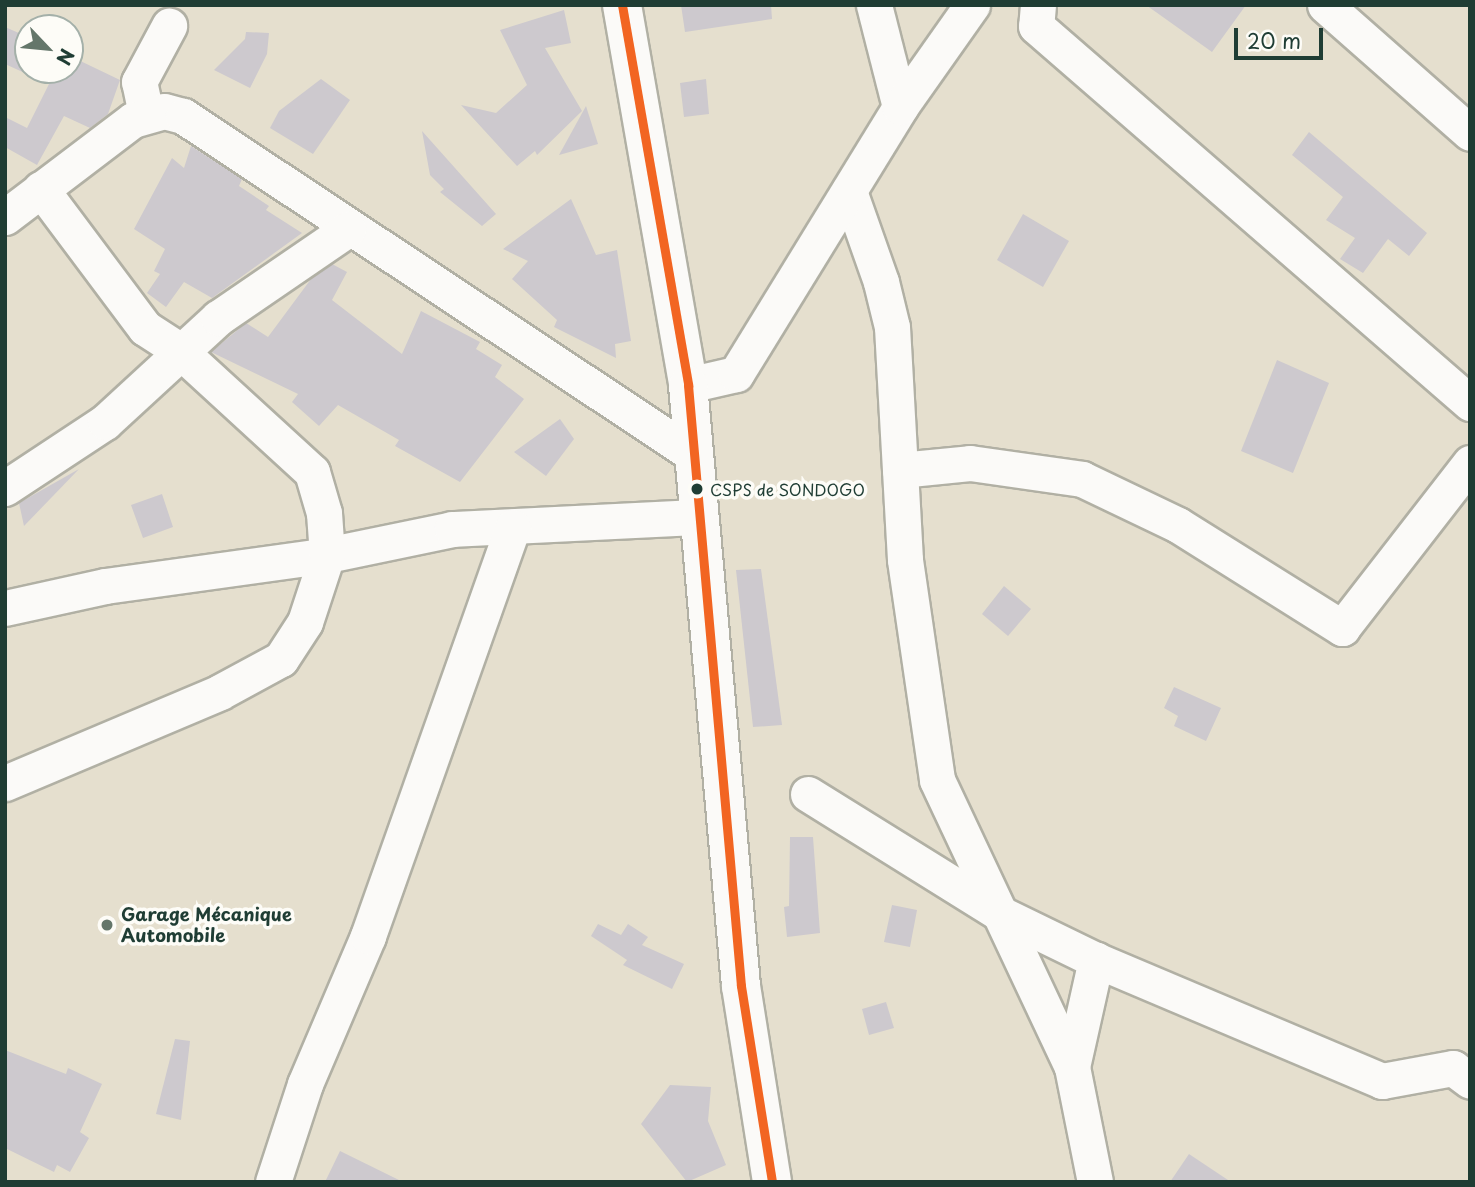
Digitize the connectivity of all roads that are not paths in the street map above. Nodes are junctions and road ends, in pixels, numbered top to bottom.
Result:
1 (622, 5) edge
2 (874, 5) edge
3 (972, 5) edge
4 (1038, 5) edge
5 (1325, 5) edge
6 (169, 26) dead end
7 (900, 107) junction
8 (146, 114) junction
9 (1470, 133) edge
10 (41, 189) junction
11 (849, 191) junction
12 (5, 217) edge
13 (348, 229) junction
14 (178, 349) junction
15 (688, 385) junction
16 (1470, 403) edge
17 (694, 455) junction
18 (1470, 463) edge
19 (900, 470) junction
20 (5, 488) edge
21 (699, 517) junction
22 (513, 527) junction
23 (327, 555) junction
24 (5, 608) edge
25 (5, 783) edge
26 (808, 794) dead end
27 (999, 914) junction
28 (1096, 960) junction
29 (1072, 1068) junction
30 (1470, 1081) edge
31 (273, 1182) edge
32 (772, 1182) edge
33 (1095, 1182) edge

1 - 15 street
2 - 7 street
3 - 7 street
4 - 16 street
5 - 9 street
6 - 8 street
7 - 11 street
8 - 10 street
8 - 13 street
10 - 12 street
10 - 14 street
11 - 15 street
11 - 19 street
13 - 14 street
13 - 17 street
14 - 20 street
14 - 23 street
15 - 17 street
17 - 21 street
18 - 19 street
19 - 27 street
21 - 22 street
21 - 32 street
22 - 23 street
22 - 31 street
23 - 24 street
23 - 25 street
26 - 27 street
27 - 28 street
27 - 29 street
28 - 29 street
28 - 30 street
29 - 33 street

